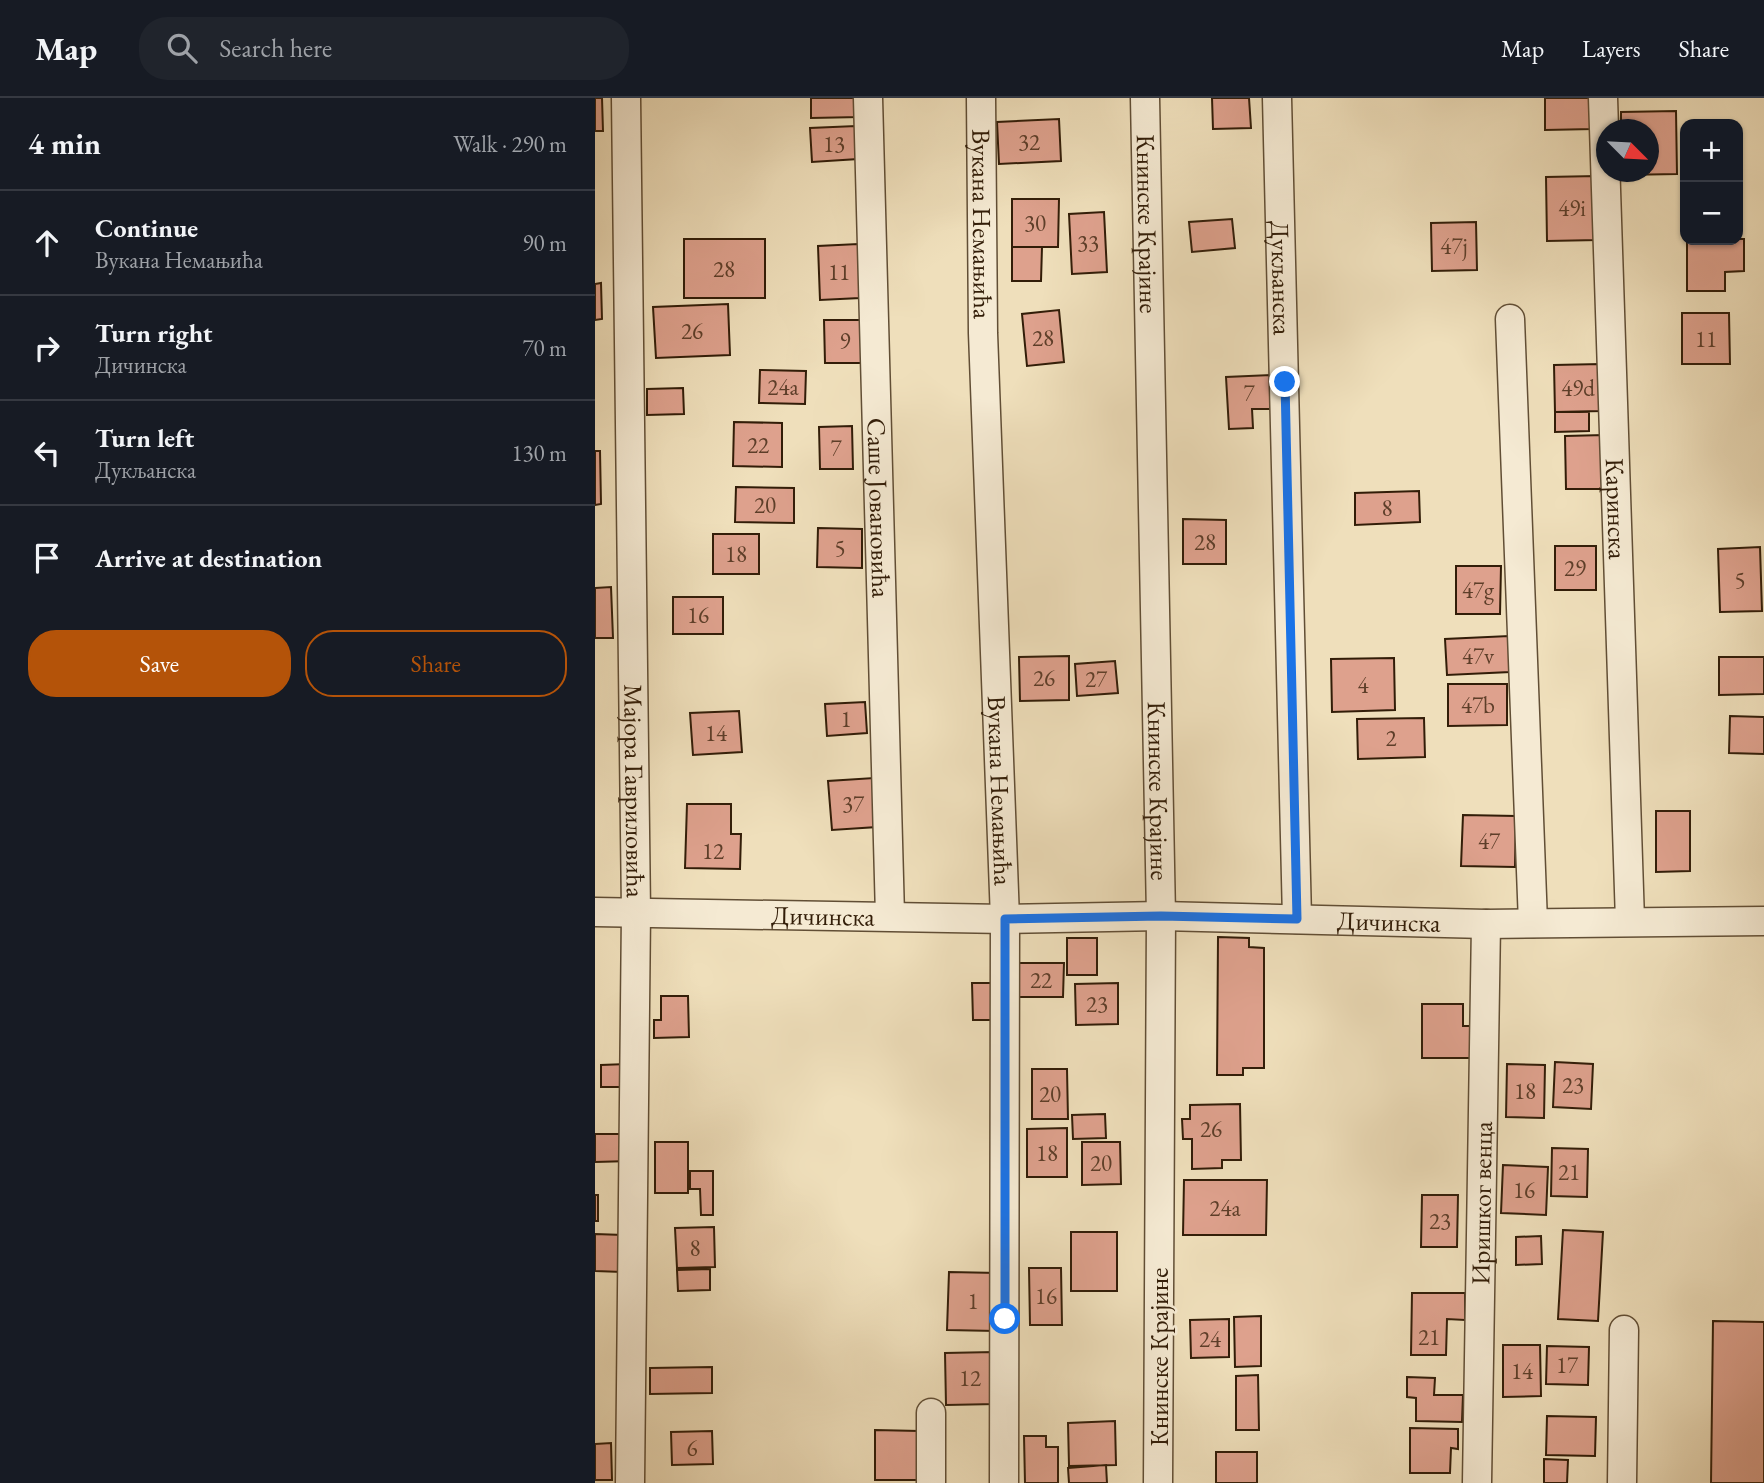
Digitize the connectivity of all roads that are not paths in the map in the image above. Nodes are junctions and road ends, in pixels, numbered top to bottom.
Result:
1 (626, 98) edge
2 (868, 98) edge
3 (981, 98) edge
4 (1145, 98) edge
5 (1277, 98) edge
6 (1603, 98) edge
7 (1510, 319) dead end
8 (595, 912) edge
9 (636, 912) junction
10 (890, 916) junction
11 (1161, 916) junction
12 (1005, 919) junction
13 (1297, 919) junction
14 (1764, 920) edge
15 (1630, 922) junction
16 (1533, 923) junction
17 (1486, 924) junction
18 (1625, 1330) dead end
19 (931, 1413) dead end
20 (630, 1483) edge
21 (931, 1483) edge
22 (1004, 1483) edge
23 (1158, 1483) edge
24 (1477, 1483) edge
25 (1622, 1483) edge

1 - 9 street, Мајора Гавриловића
2 - 10 street, Саше Јовановића
3 - 12 street, Вукана Немањића
4 - 11 street, Книнске Крајине
5 - 13 street, Дукљанска
6 - 15 street, Каринска
7 - 16 street
8 - 9 street, Дичинска
9 - 10 street, Дичинска
9 - 20 street, Мајора Гавриловића
10 - 12 street, Дичинска
11 - 12 street, Дичинска
11 - 13 street, Дичинска
11 - 23 street, Книнске Крајине
12 - 22 street, Вукана Немањића
13 - 17 street, Дичинска
14 - 15 street, Дичинска
15 - 16 street, Дичинска
16 - 17 street, Дичинска
17 - 24 street, Иришког венца
18 - 25 street
19 - 21 street

